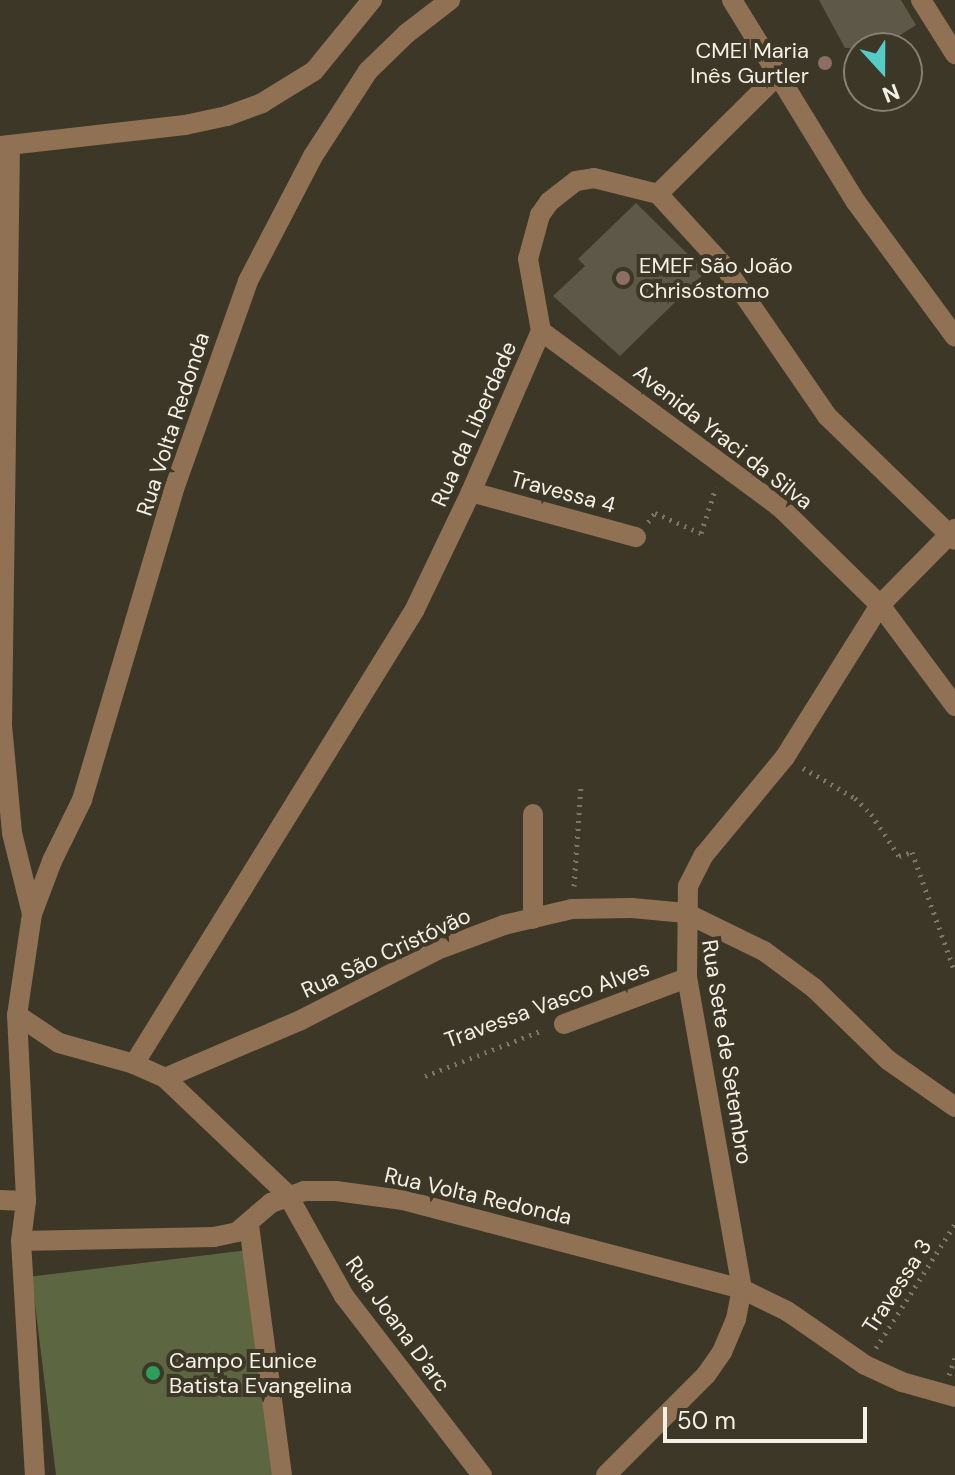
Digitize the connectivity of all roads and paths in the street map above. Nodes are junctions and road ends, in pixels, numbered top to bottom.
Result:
1 (372, 0) edge
2 (450, 0) edge
3 (732, 0) edge
4 (921, 0) edge
5 (955, 54) edge
6 (777, 76) junction
7 (5, 146) edge
8 (658, 194) junction
9 (541, 331) junction
10 (955, 337) edge
11 (722, 467) junction
12 (471, 492) junction
13 (953, 534) edge
14 (636, 537) joint
15 (880, 605) junction
16 (955, 706) edge
17 (785, 757) junction
18 (581, 787) dead end
19 (533, 814) dead end
20 (572, 909) junction
21 (686, 913) junction
22 (32, 914) junction
23 (533, 919) junction
24 (955, 972) edge
25 (687, 978) junction
26 (9, 1014) edge
27 (564, 1024) joint
28 (134, 1064) junction
29 (425, 1076) dead end
30 (165, 1078) junction
31 (955, 1107) edge
32 (287, 1194) junction
33 (0, 1200) edge
34 (26, 1201) junction
35 (955, 1224) edge
36 (249, 1225) junction
37 (21, 1241) junction
38 (742, 1289) junction
39 (865, 1365) junction
40 (955, 1397) edge
41 (35, 1475) edge
42 (282, 1475) edge
43 (482, 1475) edge
44 (606, 1475) edge

1 - 7 street
2 - 22 street, Rua Volta Redonda
3 - 6 street
4 - 5 street
6 - 8 street
6 - 10 street
7 - 22 street
8 - 9 street, Rua da Liberdade
8 - 13 street
9 - 11 street, Avenida Yraci da Silva
9 - 12 street, Rua da Liberdade
11 - 14 path, Travessa 4
11 - 15 street, Avenida Yraci da Silva
12 - 14 street, Travessa 4
12 - 28 street, Rua da Liberdade
13 - 15 street, Rua Sete de Setembro
15 - 16 street, Avenida Yraci da Silva
15 - 17 street, Rua Sete de Setembro
17 - 21 street, Rua Sete de Setembro
17 - 24 path
18 - 20 path
19 - 23 street
20 - 21 street, Rua São Cristóvão
20 - 23 street, Rua São Cristóvão
21 - 25 street, Rua Sete de Setembro
21 - 31 street, Rua São Cristóvão
22 - 26 street
23 - 30 street, Rua São Cristóvão
25 - 27 street, Travessa Vasco Alves
25 - 38 street, Rua Sete de Setembro
26 - 28 street
26 - 34 street
27 - 29 path, Travessa Vasco Alves
28 - 30 street
30 - 32 street
32 - 36 street
32 - 38 street, Rua Volta Redonda
32 - 43 street, Rua Joana D'arc
33 - 34 street
34 - 37 street
35 - 39 path, Travessa 3
36 - 37 street
36 - 42 street
37 - 41 street
38 - 39 street, Rua Volta Redonda
38 - 44 street
39 - 40 street, Rua Volta Redonda

